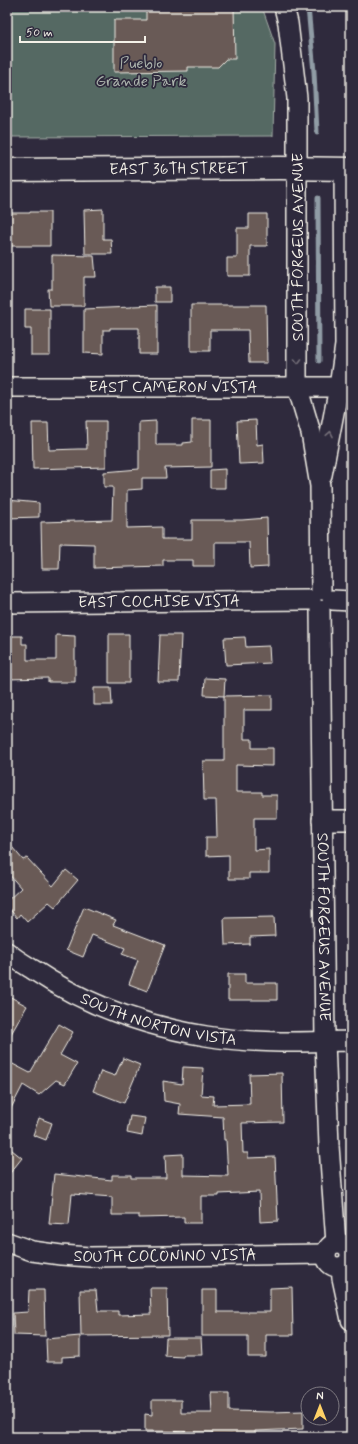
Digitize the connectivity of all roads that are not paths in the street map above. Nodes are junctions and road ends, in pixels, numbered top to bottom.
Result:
1 (284, 7) edge
2 (298, 168) junction
3 (347, 169) edge
4 (7, 170) edge
5 (298, 386) junction
6 (339, 387) junction
7 (7, 388) edge
8 (320, 486) junction
9 (321, 600) junction
10 (351, 601) edge
11 (7, 603) edge
12 (322, 820) junction
13 (351, 820) edge
14 (7, 952) edge
15 (325, 1041) junction
16 (351, 1041) edge
17 (7, 1242) edge
18 (341, 1254) edge
19 (351, 1320) edge

1 - 2 street, SOUTH FORGEUS AVENUE
2 - 3 main road, EAST 36TH STREET
2 - 4 main road, EAST 36TH STREET
2 -> 5 street, SOUTH FORGEUS AVENUE
3 - 6 street, SOUTH FORGEUS AVENUE
5 - 6 street, EAST CAMERON VISTA
5 - 7 street, EAST CAMERON VISTA
5 - 8 street, SOUTH FORGEUS AVENUE
8 -> 6 street, SOUTH FORGEUS AVENUE
8 - 9 street, SOUTH FORGEUS AVENUE
9 - 10 street, EAST COCHISE VISTA
9 - 11 street, EAST COCHISE VISTA
9 - 12 street, SOUTH FORGEUS AVENUE
12 - 13 street
12 - 15 street, SOUTH FORGEUS AVENUE
14 - 15 street, SOUTH NORTON VISTA
15 - 16 street, SOUTH NORTON VISTA
15 - 18 street, SOUTH FORGEUS AVENUE
17 - 18 street, SOUTH COCONINO VISTA
18 - 19 street, SOUTH FORGEUS AVENUE

